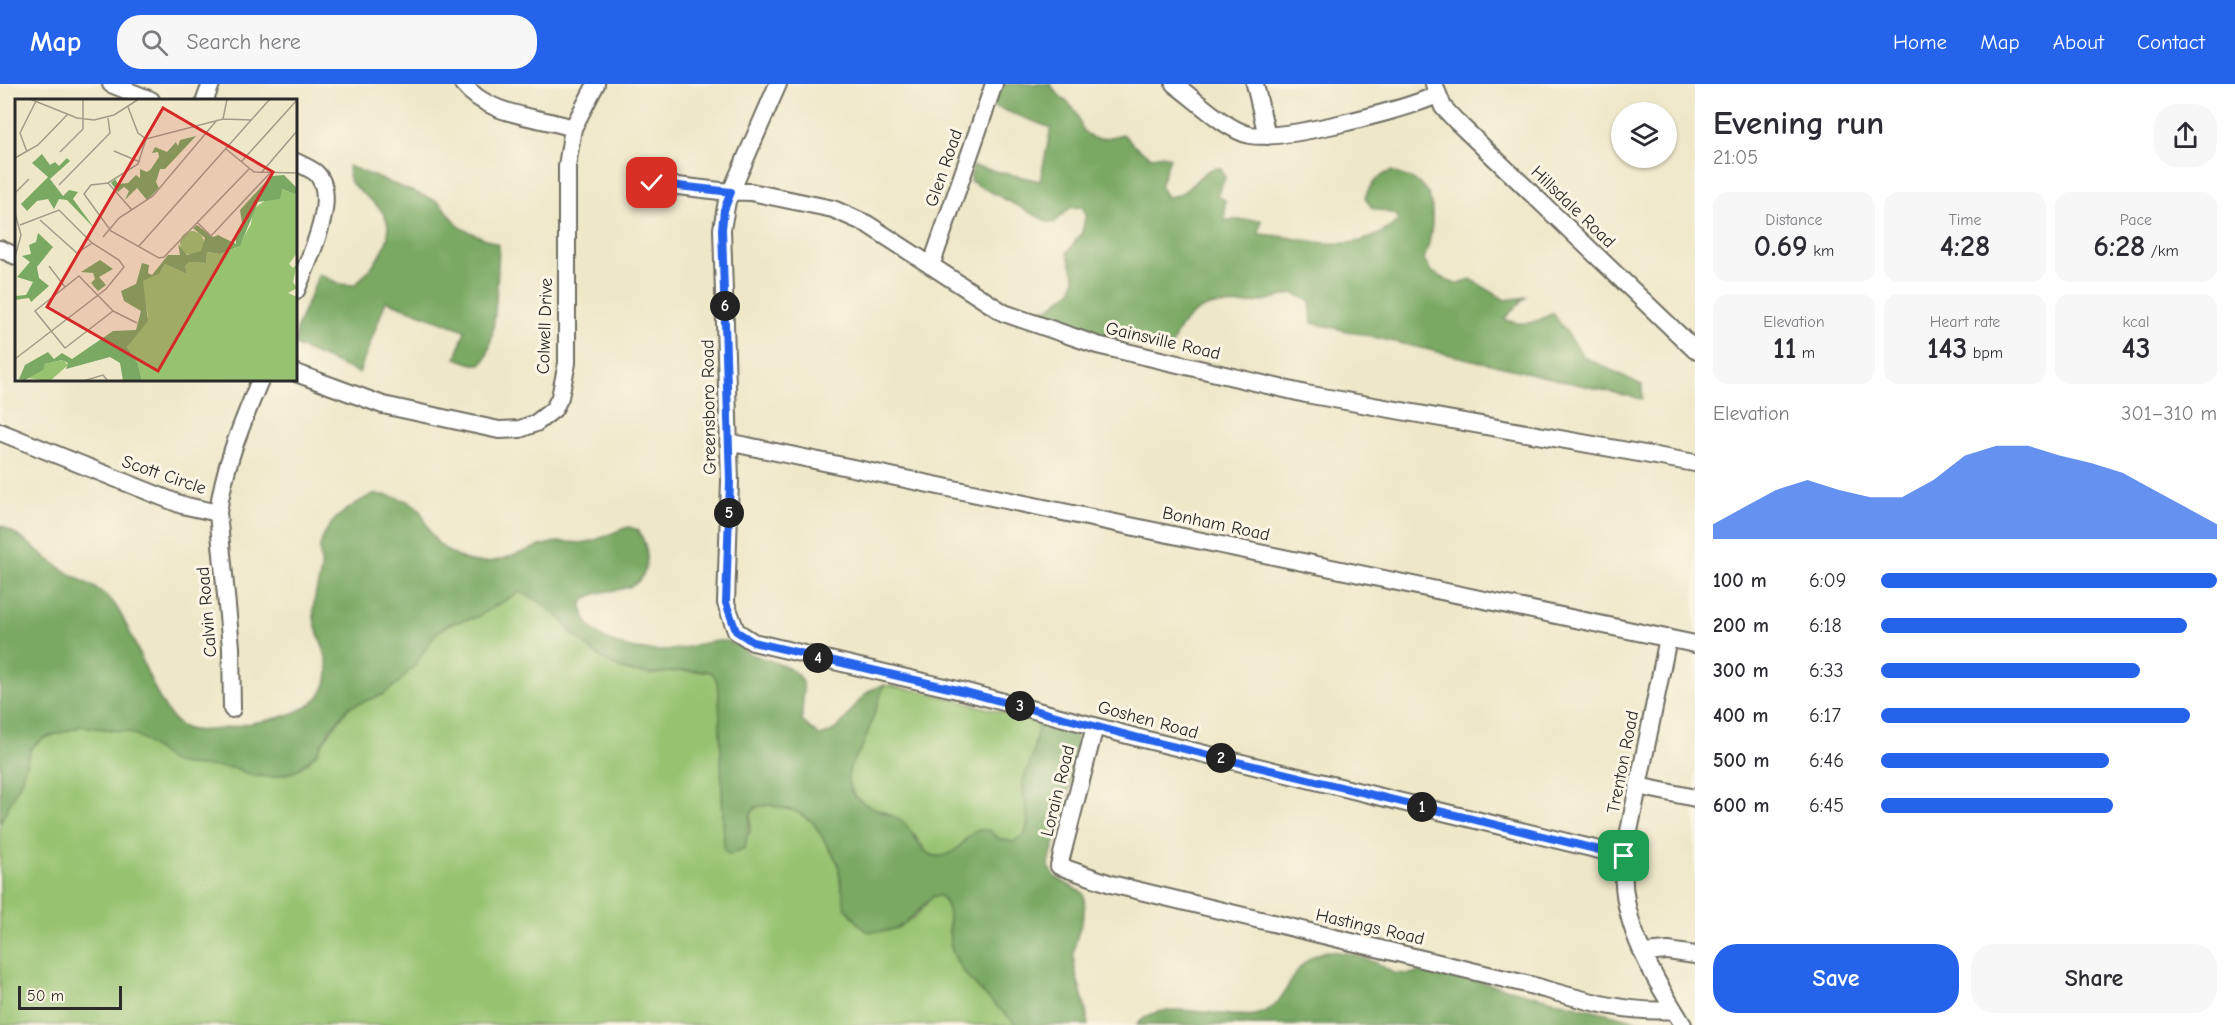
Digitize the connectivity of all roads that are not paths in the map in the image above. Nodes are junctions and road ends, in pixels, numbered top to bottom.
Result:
1 (111, 84) edge
2 (211, 84) edge
3 (462, 84) edge
4 (596, 84) edge
5 (778, 84) edge
6 (994, 84) edge
7 (1174, 84) edge
8 (1255, 84) edge
9 (1435, 89) edge
10 (149, 99) edge
11 (205, 99) edge
12 (573, 129) junction
13 (1268, 136) junction
14 (297, 163) edge
15 (652, 183) dead end
16 (731, 192) junction
17 (0, 249) edge
18 (15, 256) edge
19 (932, 266) junction
20 (297, 288) edge
21 (1695, 350) edge
22 (297, 373) edge
23 (260, 381) edge
24 (0, 432) edge
25 (728, 442) junction
26 (1695, 463) edge
27 (218, 513) junction
28 (736, 631) joint
29 (1668, 638) junction
30 (1695, 644) edge
31 (232, 709) dead end
32 (1095, 726) junction
33 (1638, 786) junction
34 (1695, 798) edge
35 (1624, 856) junction
36 (1059, 866) joint
37 (1643, 953) junction
38 (1695, 955) edge
39 (1679, 1018) edge

1 - 10 street
2 - 11 street
3 - 12 street
4 - 12 street, Colwell Drive
5 - 16 street, Greensboro Road
6 - 19 street, Glen Road
7 - 13 street
8 - 13 street
9 - 13 street
9 - 21 street, Hillsdale Road
12 - 22 street, Colwell Drive
14 - 20 street
15 - 16 street, Gainsville Road
16 - 19 street, Gainsville Road
16 - 25 street, Greensboro Road
17 - 18 street
19 - 26 street, Gainsville Road
23 - 27 street, Scott Circle
24 - 27 street, Scott Circle
25 - 28 street, Greensboro Road
25 - 29 street, Bonham Road
27 - 31 street, Calvin Road
28 - 32 street, Goshen Road
29 - 30 street, Bonham Road
29 - 33 street, Trenton Road
32 - 35 street, Goshen Road
32 - 36 street, Lorain Road
33 - 34 street
33 - 35 street, Trenton Road
35 - 37 street, Trenton Road
36 - 39 street, Hastings Road
37 - 38 street
37 - 39 street, Trenton Road

